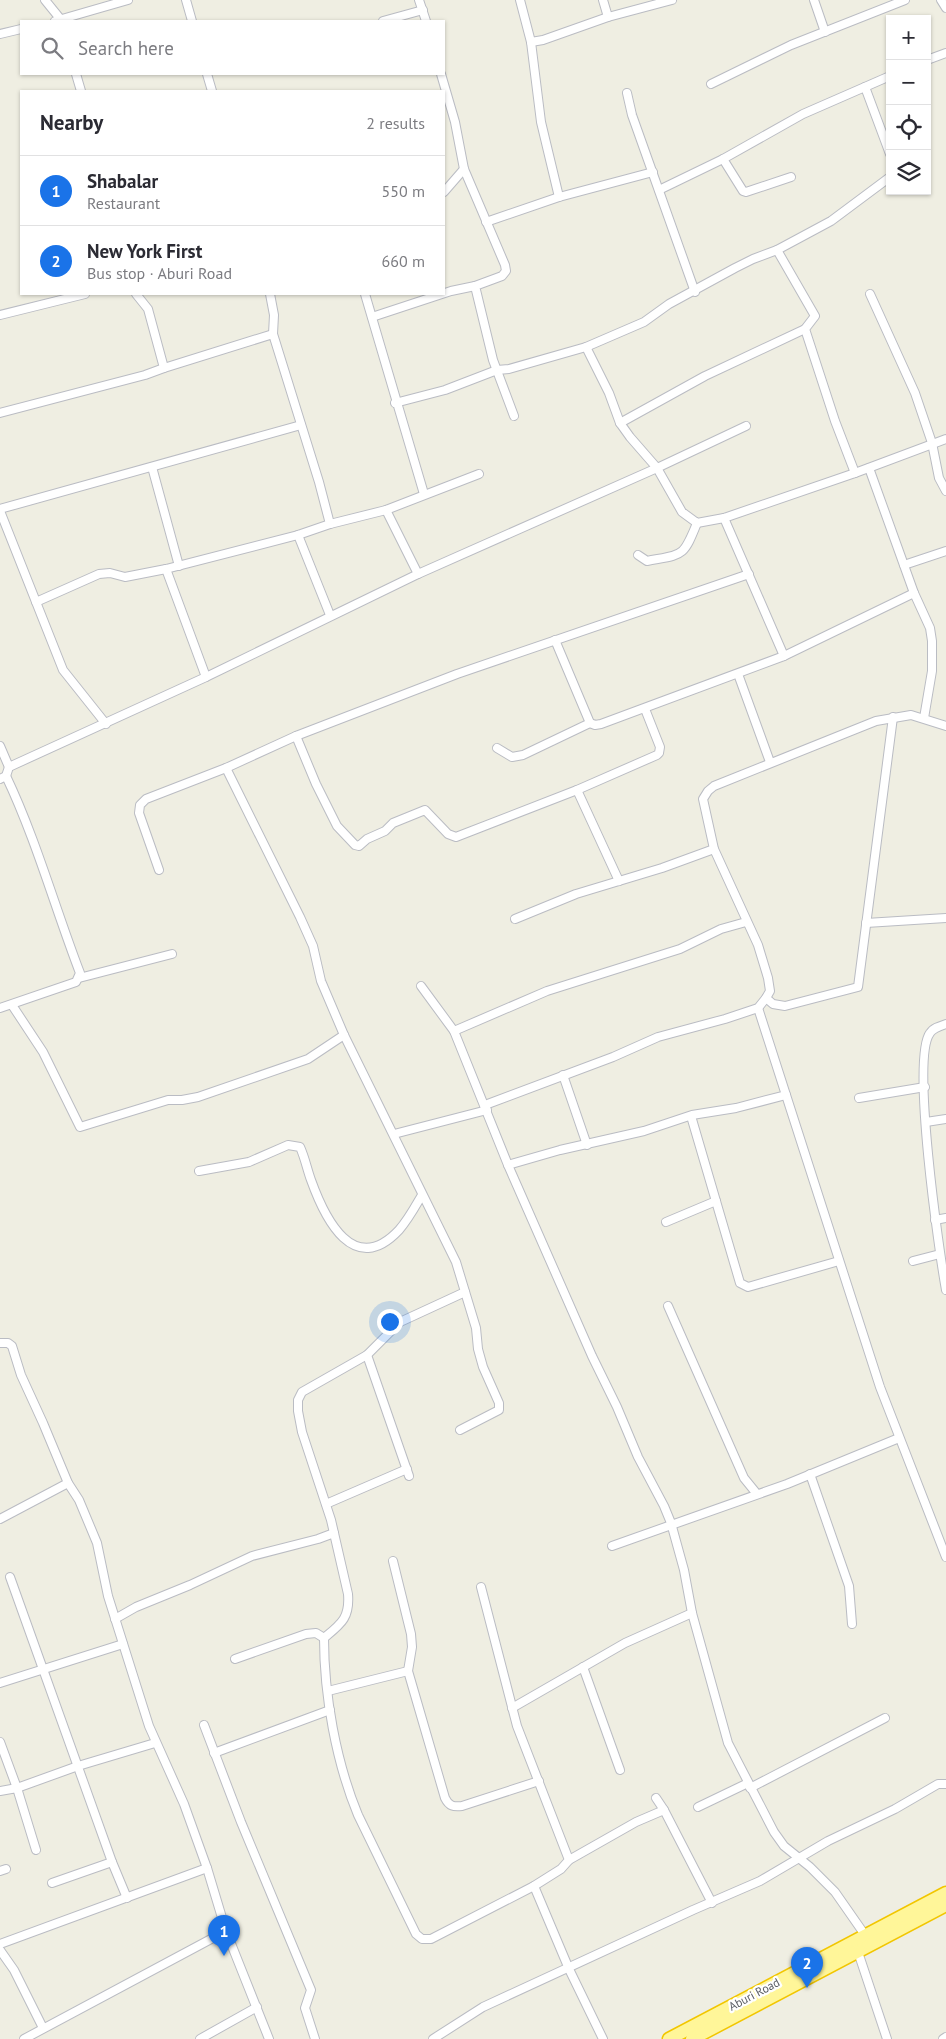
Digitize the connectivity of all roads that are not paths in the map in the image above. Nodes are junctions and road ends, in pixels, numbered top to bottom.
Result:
1 (45, 0) edge
2 (128, 0) edge
3 (186, 0) edge
4 (419, 0) edge
5 (520, 0) edge
6 (603, 0) edge
7 (672, 0) edge
8 (814, 0) edge
9 (905, 0) edge
10 (941, 0) edge
11 (946, 8) edge
12 (423, 10) junction
13 (608, 16) junction
14 (59, 20) edge
15 (63, 20) edge
16 (192, 20) edge
17 (387, 20) edge
18 (426, 20) edge
19 (20, 29) edge
20 (825, 32) junction
21 (0, 34) edge
22 (531, 42) junction
23 (946, 53) edge
24 (931, 59) edge
25 (76, 75) edge
26 (207, 75) edge
27 (441, 75) edge
28 (886, 78) edge
29 (712, 84) dead end
30 (865, 87) junction
31 (80, 90) edge
32 (212, 90) edge
33 (627, 93) dead end
34 (889, 150) edge
35 (723, 159) junction
36 (464, 168) junction
37 (653, 172) junction
38 (791, 177) dead end
39 (886, 180) edge
40 (659, 190) junction
41 (445, 191) edge
42 (559, 197) junction
43 (486, 222) junction
44 (777, 250) junction
45 (475, 286) junction
46 (695, 292) junction
47 (445, 293) edge
48 (870, 294) dead end
49 (81, 295) edge
50 (137, 295) edge
51 (270, 295) edge
52 (365, 295) edge
53 (439, 295) edge
54 (0, 315) edge
55 (372, 317) junction
56 (805, 329) junction
57 (273, 334) junction
58 (586, 347) junction
59 (164, 368) junction
60 (497, 370) junction
61 (396, 403) junction
62 (0, 413) edge
63 (514, 416) dead end
64 (620, 422) junction
65 (301, 425) junction
66 (746, 426) dead end
67 (946, 439) edge
68 (932, 443) junction
69 (152, 467) junction
70 (657, 468) junction
71 (869, 468) junction
72 (855, 473) junction
73 (479, 474) dead end
74 (946, 491) edge
75 (424, 494) junction
76 (386, 510) junction
77 (0, 512) edge
78 (724, 518) junction
79 (697, 523) junction
80 (330, 524) junction
81 (298, 535) junction
82 (946, 552) edge
83 (638, 555) dead end
84 (904, 565) junction
85 (179, 566) junction
86 (166, 569) junction
87 (418, 574) junction
88 (749, 574) junction
89 (914, 593) junction
90 (36, 602) junction
91 (330, 615) junction
92 (555, 640) junction
93 (784, 656) junction
94 (738, 674) junction
95 (206, 677) junction
96 (645, 709) junction
97 (893, 717) junction
98 (924, 718) junction
99 (590, 722) junction
100 (106, 724) junction
101 (946, 726) edge
102 (296, 736) junction
103 (0, 746) edge
104 (497, 748) dead end
105 (770, 762) junction
106 (9, 767) junction
107 (226, 768) junction
108 (3, 778) edge
109 (577, 790) junction
110 (714, 849) junction
111 (159, 870) dead end
112 (619, 881) junction
113 (946, 918) edge
114 (516, 919) dead end
115 (746, 922) junction
116 (866, 923) junction
117 (172, 954) dead end
118 (79, 978) junction
119 (421, 986) dead end
120 (766, 998) junction
121 (12, 1005) junction
122 (0, 1008) edge
123 (758, 1008) junction
124 (946, 1024) edge
125 (454, 1031) junction
126 (344, 1035) junction
127 (563, 1075) junction
128 (925, 1087) junction
129 (786, 1095) junction
130 (858, 1098) dead end
131 (486, 1107) junction
132 (691, 1116) junction
133 (946, 1119) edge
134 (926, 1122) junction
135 (394, 1134) junction
136 (587, 1145) junction
137 (508, 1165) junction
138 (199, 1171) dead end
139 (422, 1195) junction
140 (716, 1201) junction
141 (946, 1218) edge
142 (935, 1220) junction
143 (666, 1222) dead end
144 (940, 1254) junction
145 (839, 1261) junction
146 (913, 1261) dead end
147 (946, 1290) edge
148 (465, 1292) junction
149 (668, 1306) dead end
150 (0, 1343) edge
151 (367, 1355) junction
152 (460, 1430) dead end
153 (899, 1438) junction
154 (810, 1474) junction
155 (68, 1483) junction
156 (757, 1494) junction
157 (326, 1504) junction
158 (0, 1519) edge
159 (671, 1524) junction
160 (334, 1533) junction
161 (612, 1546) dead end
162 (946, 1557) edge
163 (393, 1561) dead end
164 (10, 1577) dead end
165 (481, 1587) dead end
166 (692, 1613) junction
167 (115, 1619) junction
168 (852, 1624) dead end
169 (324, 1638) junction
170 (123, 1644) junction
171 (235, 1659) dead end
172 (583, 1667) junction
173 (43, 1669) junction
174 (408, 1671) junction
175 (0, 1683) edge
176 (328, 1691) junction
177 (512, 1708) junction
178 (330, 1710) junction
179 (886, 1718) dead end
180 (204, 1725) dead end
181 (0, 1742) edge
182 (155, 1743) junction
183 (214, 1753) junction
184 (78, 1766) junction
185 (620, 1770) dead end
186 (538, 1781) junction
187 (946, 1784) edge
188 (749, 1785) junction
189 (16, 1788) junction
190 (0, 1791) edge
191 (656, 1798) dead end
192 (698, 1807) dead end
193 (664, 1810) junction
194 (36, 1850) dead end
195 (797, 1858) junction
196 (569, 1860) junction
197 (112, 1862) junction
198 (207, 1868) junction
199 (52, 1883) dead end
200 (534, 1886) junction
201 (946, 1893) edge
202 (127, 1898) junction
203 (712, 1903) junction
204 (946, 1906) edge
205 (226, 1930) junction
206 (865, 1936) junction
207 (0, 1944) edge
208 (0, 1950) edge
209 (858, 1952) junction
210 (569, 1969) junction
211 (256, 2007) junction
212 (43, 2028) junction
213 (24, 2039) edge
214 (200, 2039) edge
215 (269, 2039) edge
216 (316, 2039) edge
217 (433, 2039) edge
218 (603, 2039) edge
219 (669, 2039) edge
220 (692, 2039) edge
221 (887, 2039) edge

1 - 14 street
2 - 15 street
3 - 16 street
4 - 12 street
5 - 22 street
6 - 13 street
7 - 13 street
8 - 20 street
9 - 20 street
10 - 11 street
12 - 17 street
12 - 18 street
13 - 22 street
19 - 21 street
20 - 29 street
22 - 42 street
23 - 24 street
25 - 31 street
26 - 32 street
27 - 36 street
28 - 30 street
30 - 34 street
30 - 35 street
33 - 37 street
35 - 38 street
35 - 40 street
36 - 41 street
36 - 43 street
37 - 40 street
37 - 42 street
39 - 44 street
40 - 46 street
42 - 43 street
43 - 45 street
44 - 46 street
44 - 56 street
45 - 47 street
45 - 60 street
46 - 58 street
48 - 68 street
49 - 54 street
50 - 59 street
51 - 57 street
52 - 55 street
53 - 55 street
55 - 61 street
56 - 64 street
56 - 72 street
57 - 59 street
57 - 65 street
58 - 60 street
58 - 64 street
59 - 62 street
60 - 61 street
60 - 63 street
61 - 75 street
64 - 70 street
65 - 69 street
65 - 80 street
66 - 70 street
67 - 68 street
68 - 71 street
68 - 74 street
69 - 77 street
69 - 85 street
70 - 79 street
70 - 87 street
71 - 72 street
71 - 84 street
72 - 78 street
73 - 75 street
75 - 76 street
76 - 80 street
76 - 87 street
77 - 90 street
78 - 79 street
78 - 88 street
79 - 83 street
80 - 81 street
81 - 85 street
81 - 91 street
82 - 84 street
84 - 89 street
85 - 86 street
86 - 90 street
86 - 95 street
87 - 91 street
88 - 92 street
88 - 93 street
89 - 93 street
89 - 98 street
90 - 100 street
91 - 95 street
92 - 99 street
92 - 102 street
93 - 94 street
94 - 96 street
94 - 105 street
95 - 100 street
96 - 99 street
96 - 109 street
97 - 98 street
97 - 105 street
97 - 116 street
98 - 101 street
99 - 104 street
100 - 106 street
102 - 107 street
102 - 109 street
103 - 106 street
105 - 110 street
106 - 108 street
107 - 111 street
107 - 126 street
108 - 118 street
109 - 112 street
110 - 112 street
110 - 115 street
112 - 114 street
113 - 116 street
115 - 120 street
115 - 125 street
116 - 120 street
117 - 118 street
118 - 121 street
119 - 125 street
120 - 123 street
121 - 122 street
121 - 126 street
123 - 127 street
123 - 129 street
124 - 128 street
125 - 131 street
126 - 135 street
127 - 131 street
127 - 136 street
128 - 130 street
128 - 134 street
129 - 132 street
129 - 145 street
131 - 135 street
131 - 137 street
132 - 136 street
132 - 140 street
133 - 134 street
134 - 142 street
135 - 139 street
136 - 137 street
137 - 159 street
138 - 139 street
139 - 148 street
140 - 143 street
140 - 145 street
141 - 142 street
142 - 144 street
144 - 146 street
144 - 147 street
145 - 153 street
148 - 151 street
148 - 152 street
149 - 156 street
150 - 155 street
151 - 157 street
151 - 157 street
153 - 154 street
153 - 162 street
154 - 156 street
154 - 168 street
155 - 158 street
155 - 167 street
156 - 159 street
157 - 160 street
159 - 161 street
159 - 166 street
160 - 167 street
160 - 169 street
163 - 174 street
164 - 173 street
165 - 177 street
166 - 172 street
166 - 188 street
167 - 170 street
169 - 171 street
169 - 176 street
170 - 173 street
170 - 182 street
172 - 177 street
172 - 185 street
173 - 175 street
173 - 184 street
174 - 176 street
174 - 186 street
176 - 178 street
177 - 186 street
178 - 183 street
178 - 200 street
179 - 188 street
180 - 183 street
181 - 189 street
182 - 184 street
182 - 198 street
183 - 216 street
184 - 189 street
184 - 197 street
186 - 196 street
187 - 195 street
188 - 192 street
188 - 195 street
189 - 190 street
189 - 194 street
191 - 193 street
193 - 196 street
193 - 203 street
195 - 203 street
195 - 206 street
196 - 200 street
197 - 199 street
197 - 202 street
198 - 202 street
198 - 205 street
200 - 210 street
201 - 206 highway, Aburi Road
202 - 207 street
203 - 210 street
204 - 209 highway, Aburi Road
205 - 211 street
205 - 212 street
206 - 219 highway, Aburi Road
208 - 212 street
209 - 220 highway, Aburi Road
209 - 221 street
210 - 217 street
210 - 218 street
211 - 214 street
211 - 215 street
212 - 213 street

